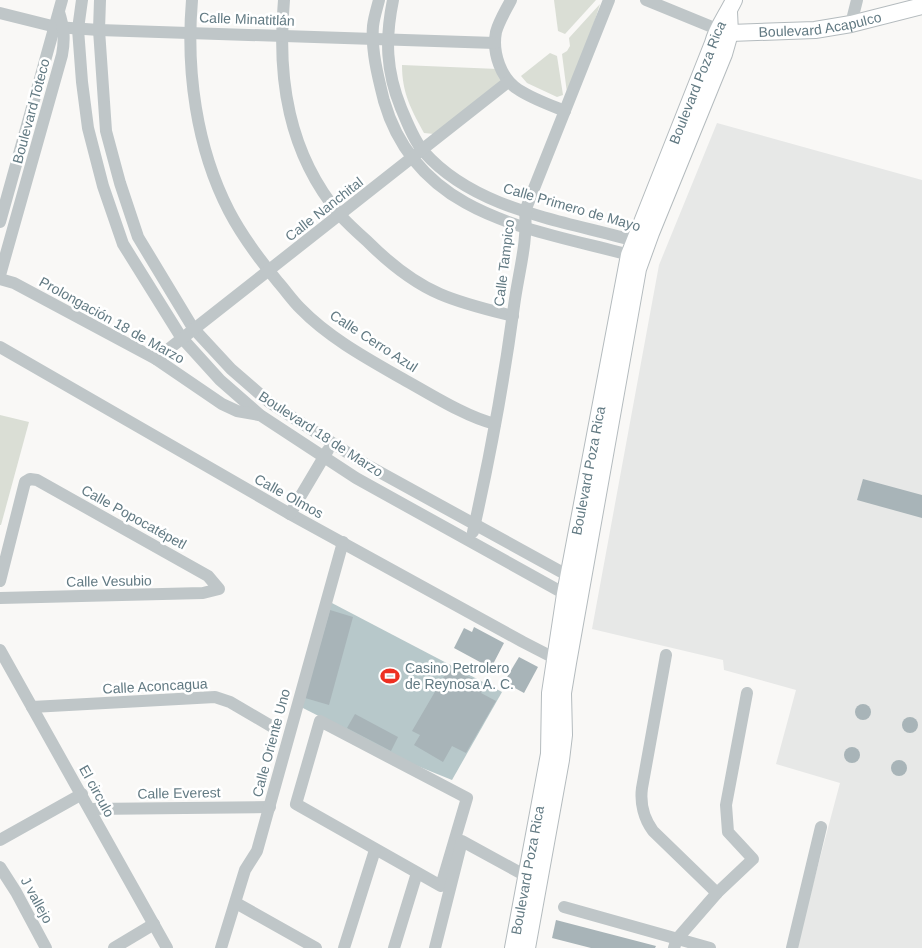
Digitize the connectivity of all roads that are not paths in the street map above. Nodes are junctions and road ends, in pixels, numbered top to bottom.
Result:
1 (82, 0) edge
2 (100, 0) edge
3 (192, 0) edge
4 (284, 0) edge
5 (379, 0) edge
6 (392, 0) edge
7 (511, 0) edge
8 (609, 0) edge
9 (646, 0) edge
10 (857, 0) edge
11 (61, 6) edge
12 (731, 6) edge
13 (922, 6) edge
14 (0, 13) edge
15 (851, 24) junction
16 (60, 27) junction
17 (78, 29) junction
18 (99, 30) junction
19 (724, 31) junction
20 (190, 32) junction
21 (281, 36) junction
22 (387, 38) junction
23 (373, 39) junction
24 (495, 43) junction
25 (508, 82) junction
26 (565, 111) junction
27 (422, 151) junction
28 (412, 159) junction
29 (525, 211) junction
30 (340, 215) junction
31 (0, 222) edge
32 (527, 228) junction
33 (638, 250) junction
34 (269, 271) junction
35 (0, 274) edge
36 (0, 279) edge
37 (513, 316) junction
38 (194, 329) junction
39 (183, 338) junction
40 (0, 347) edge
41 (156, 359) junction
42 (260, 415) junction
43 (495, 424) junction
44 (333, 443) junction
45 (324, 457) junction
46 (290, 514) junction
47 (474, 524) junction
48 (343, 542) junction
49 (470, 542) junction
50 (0, 581) edge
51 (574, 588) junction
52 (219, 589) joint
53 (0, 598) edge
54 (0, 650) edge
55 (666, 655) dead end
56 (562, 661) junction
57 (4, 666) edge
58 (747, 693) dead end
59 (32, 707) junction
60 (271, 726) dead end
61 (82, 794) junction
62 (270, 807) junction
63 (90, 809) junction
64 (821, 827) dead end
65 (0, 840) edge
66 (375, 850) junction
67 (0, 867) edge
68 (417, 873) junction
69 (526, 876) junction
70 (717, 894) junction
71 (236, 903) junction
72 (564, 907) dead end
73 (154, 924) junction
74 (675, 944) edge
75 (46, 948) edge
76 (114, 948) edge
77 (167, 948) edge
78 (221, 948) edge
79 (316, 948) edge
80 (344, 948) edge
81 (394, 948) edge
82 (435, 948) edge
83 (513, 948) edge
84 (528, 948) edge
85 (710, 948) edge
86 (792, 948) edge

1 - 17 street, Boulevard 18 de Marzo
2 - 18 street, Boulevard 18 de Marzo
3 - 20 street, Calle Cerro Azul
4 - 21 street
5 - 23 street
6 - 22 street, Calle Primero de Mayo
7 - 24 street
8 - 26 street, Calle Tampico
9 - 19 street
10 - 15 street
11 - 16 street, Boulevard Toteco
12 - 19 main road, Boulevard Poza Rica
13 - 15 main road, Boulevard Acapulco
14 - 16 street, Calle Minatitlán
15 - 19 main road, Boulevard Acapulco
16 - 17 street, Calle Minatitlán
16 - 31 street, Boulevard Toteco
16 - 35 street, Boulevard Toteco
17 - 18 street, Calle Minatitlán
17 - 39 street, Boulevard 18 de Marzo
18 - 20 street, Calle Minatitlán
18 - 38 street, Boulevard 18 de Marzo
19 - 33 main road, Boulevard Poza Rica
20 - 21 street, Calle Minatitlán
20 - 34 street, Calle Cerro Azul
21 - 23 street, Calle Minatitlán
21 - 30 street
22 - 23 street, Calle Minatitlán
22 - 24 street, Calle Minatitlán
22 - 27 street, Calle Primero de Mayo
23 - 28 street
24 - 25 street
25 - 26 street
25 - 27 street, Calle Nanchital
26 - 29 street, Calle Tampico
27 - 28 street, Calle Nanchital
27 - 29 street, Calle Primero de Mayo
28 - 30 street, Calle Nanchital
28 - 32 street
29 - 32 street, Calle Tampico
29 - 33 street, Calle Primero de Mayo
30 - 34 street, Calle Nanchital
30 - 37 street
32 - 33 street
32 - 37 street, Calle Tampico
33 - 51 main road, Boulevard Poza Rica
34 - 38 street, Calle Nanchital
34 - 43 street, Calle Cerro Azul
36 - 41 street, Prolongación 18 de Marzo
37 - 43 street, Calle Tampico
38 - 39 street, Calle Nanchital
38 - 44 street, Boulevard 18 de Marzo
39 - 41 street, Calle Nanchital
39 - 42 street, Boulevard 18 de Marzo
40 - 46 street, Calle Olmos
41 - 42 street, Prolongación 18 de Marzo
42 - 45 street, Boulevard 18 de Marzo
43 - 47 street, Calle Tampico
44 - 45 street
44 - 47 street, Boulevard 18 de Marzo
45 - 46 street
45 - 49 street, Boulevard 18 de Marzo
46 - 48 street, Calle Olmos
47 - 49 street, Calle Tampico
47 - 51 street, Boulevard 18 de Marzo
48 - 56 street, Calle Olmos
48 - 62 street, Calle Oriente Uno
49 - 51 street, Boulevard 18 de Marzo
50 - 52 street, Calle Popocatépetl
51 - 56 main road, Boulevard Poza Rica
52 - 53 street, Calle Vesubio
54 - 57 street, El circulo
55 - 70 street
56 - 69 main road, Boulevard Poza Rica
56 - 84 main road, Boulevard Poza Rica
57 - 59 street, El circulo
58 - 70 street
59 - 60 street, Calle Aconcagua
59 - 61 street, El circulo
61 - 63 street, El circulo
61 - 65 street
62 - 63 street, Calle Everest
62 - 71 street, Calle Oriente Uno
63 - 73 street, El circulo
64 - 86 street
66 - 68 street
66 - 68 street
66 - 80 street
67 - 75 street, J vallejo
68 - 81 street
69 - 82 street
69 - 83 main road, Boulevard Poza Rica
70 - 74 street
71 - 78 street, Calle Oriente Uno
71 - 79 street
72 - 74 street
73 - 76 street
73 - 77 street, El circulo
74 - 85 street

